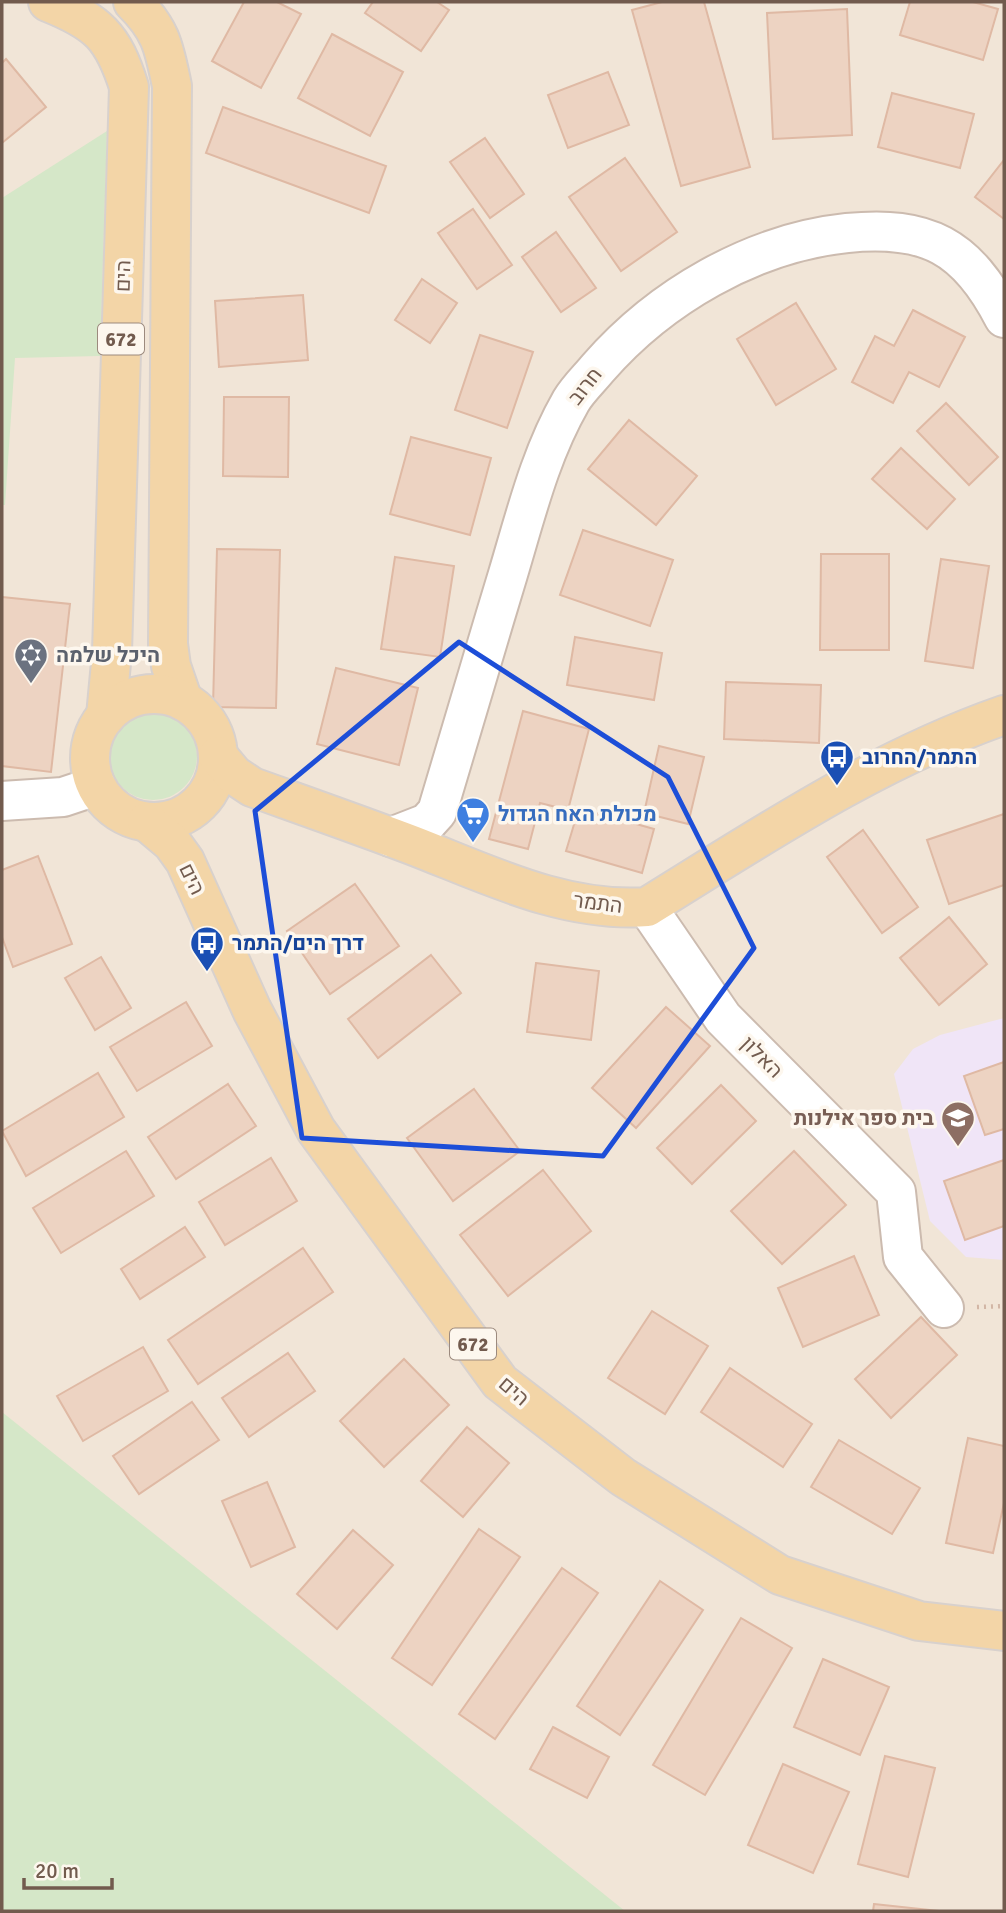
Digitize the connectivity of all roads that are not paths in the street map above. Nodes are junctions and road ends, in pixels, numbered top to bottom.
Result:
1 (48, 2) edge
2 (134, 2) edge
3 (1004, 318) edge
4 (183, 701) junction
5 (1004, 715) edge
6 (106, 716) junction
7 (218, 756) junction
8 (96, 786) junction
9 (2, 801) edge
10 (148, 822) junction
11 (391, 837) junction
12 (646, 906) junction
13 (944, 1308) dead end
14 (1004, 1631) edge

1 - 6 main road, הים / 672
2 - 4 main road, 672
3 - 11 street, חרוב
4 - 6 main road, 672
4 - 7 main road, 672
5 - 12 main road, התמר / 672
6 - 8 main road, 672
7 - 10 main road
7 - 11 main road, התמר / 672
8 - 9 street
8 - 10 main road, 672
10 - 14 main road, הים / 672
11 - 12 main road, התמר / 672
12 - 13 street, האלון

